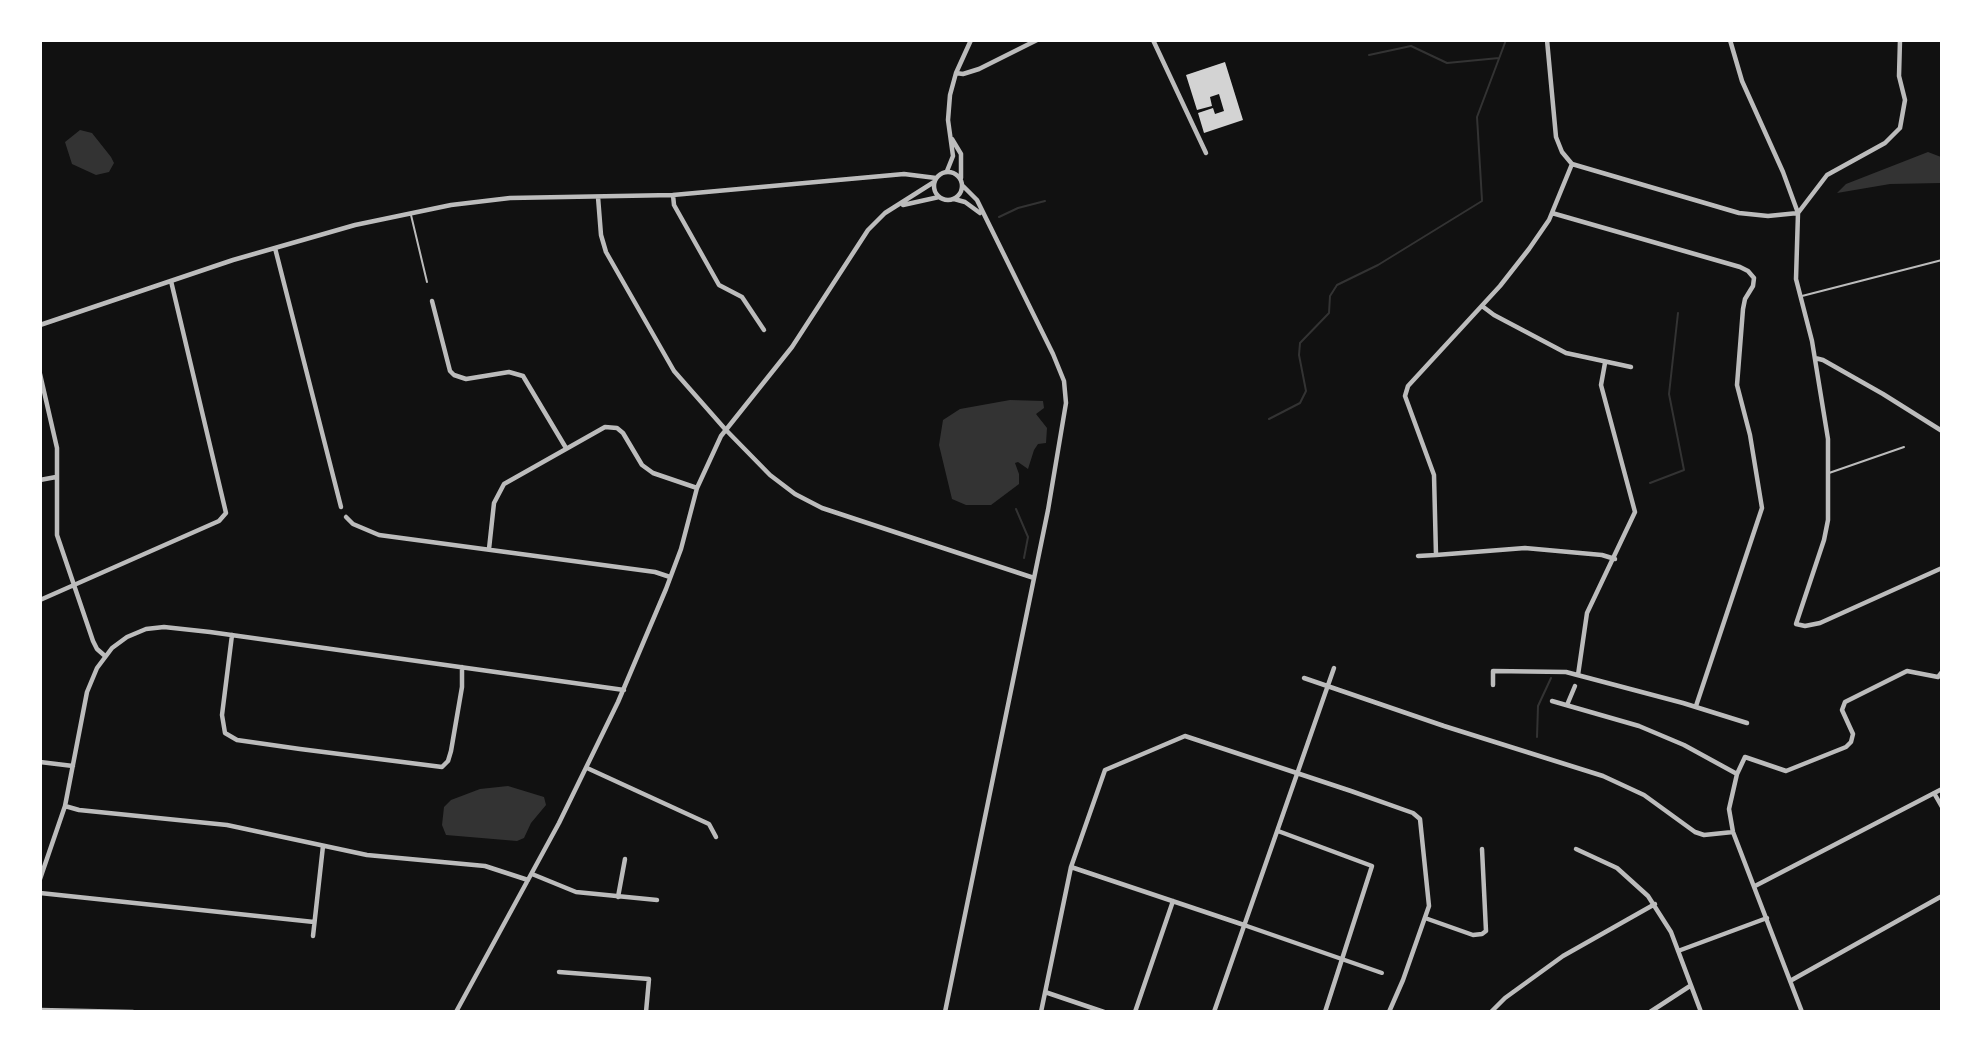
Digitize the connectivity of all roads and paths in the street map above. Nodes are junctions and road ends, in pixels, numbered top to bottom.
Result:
1 (971, 40) edge
2 (1036, 40) edge
3 (1153, 40) edge
4 (1547, 40) edge
5 (1730, 40) edge
6 (1900, 40) edge
7 (956, 73) junction
8 (952, 139) junction
9 (1206, 153) dead end
10 (1572, 164) junction
11 (947, 171) junction
12 (961, 179) junction
13 (935, 180) junction
14 (963, 186) junction
15 (673, 195) junction
16 (598, 197) junction
17 (940, 197) junction
18 (954, 199) junction
19 (901, 205) junction
20 (410, 212) junction
21 (1552, 213) junction
22 (1798, 213) junction
23 (981, 214) junction
24 (275, 248) junction
25 (1941, 260) edge
26 (171, 281) junction
27 (428, 282) dead end
28 (1800, 297) junction
29 (432, 300) dead end
30 (1482, 306) junction
31 (40, 325) edge
32 (764, 330) dead end
33 (1815, 358) junction
34 (1605, 363) junction
35 (1631, 367) dead end
36 (40, 374) edge
37 (725, 429) junction
38 (1941, 431) edge
39 (1904, 447) dead end
40 (566, 448) junction
41 (1829, 473) junction
42 (56, 477) junction
43 (40, 480) edge
44 (697, 488) junction
45 (341, 507) dead end
46 (346, 517) dead end
47 (489, 549) junction
48 (1436, 555) junction
49 (1418, 556) dead end
50 (1615, 558) junction
51 (1941, 568) edge
52 (670, 578) junction
53 (1034, 578) junction
54 (74, 585) junction
55 (40, 600) edge
56 (232, 635) junction
57 (105, 656) junction
58 (462, 667) junction
59 (1334, 668) dead end
60 (1941, 672) edge
61 (1578, 675) junction
62 (1304, 678) dead end
63 (1493, 685) dead end
64 (1328, 686) junction
65 (1575, 686) dead end
66 (624, 690) junction
67 (1552, 700) dead end
68 (1567, 705) junction
69 (1696, 706) junction
70 (1747, 723) dead end
71 (40, 762) edge
72 (73, 766) junction
73 (587, 768) junction
74 (1298, 772) junction
75 (1737, 774) junction
76 (1941, 789) edge
77 (1934, 793) junction
78 (65, 806) junction
79 (1941, 807) edge
80 (1278, 831) junction
81 (1733, 832) junction
82 (716, 837) dead end
83 (323, 846) junction
84 (1482, 849) dead end
85 (1576, 849) dead end
86 (625, 859) dead end
87 (1071, 867) junction
88 (532, 874) junction
89 (40, 879) edge
90 (528, 880) junction
91 (1755, 886) junction
92 (40, 893) edge
93 (1941, 896) edge
94 (618, 897) junction
95 (657, 900) dead end
96 (1173, 901) junction
97 (1655, 904) junction
98 (1425, 918) junction
99 (1767, 918) junction
100 (314, 922) junction
101 (1244, 925) junction
102 (313, 936) dead end
103 (1678, 951) junction
104 (1342, 959) junction
105 (559, 972) dead end
106 (1382, 973) dead end
107 (1790, 981) junction
108 (1690, 986) junction
109 (1045, 992) junction
110 (40, 1010) edge
111 (133, 1011) edge
112 (456, 1011) edge
113 (646, 1011) edge
114 (945, 1011) edge
115 (1041, 1011) edge
116 (1104, 1011) edge
117 (1134, 1011) edge
118 (1214, 1011) edge
119 (1325, 1011) edge
120 (1389, 1011) edge
121 (1491, 1011) edge
122 (1650, 1011) edge
123 (1701, 1011) edge
124 (1802, 1011) edge

1 - 7 street
2 - 7 street
3 - 9 street
4 - 10 street
5 - 22 street
6 - 22 street
7 - 8 street
8 - 11 street
8 - 12 street
10 - 21 street
10 - 22 street
11 - 12 street
11 - 13 street
12 - 14 street
13 - 15 street
13 - 17 street
13 - 19 street
14 - 18 street
14 - 23 street
15 - 16 street
15 - 32 street
16 - 20 street
16 - 37 street
17 - 18 street
17 - 19 street
18 - 23 street
19 - 37 street
20 - 24 street
20 - 27 lane
21 - 30 street
21 - 69 street
22 - 28 street
23 - 53 street
24 - 26 street
24 - 45 street
25 - 28 lane
26 - 31 street
26 - 54 street
28 - 33 street
29 - 40 street
30 - 34 street
30 - 48 street
33 - 38 street
33 - 41 street
34 - 35 street
34 - 50 street
36 - 42 street
37 - 44 street
37 - 53 street
39 - 41 lane
40 - 44 street
40 - 47 street
41 - 51 street
42 - 43 street
42 - 54 street
44 - 52 street
46 - 47 street
47 - 52 street
48 - 49 street
48 - 50 street
50 - 61 street
52 - 66 street
53 - 114 street
54 - 55 street
54 - 57 street
56 - 57 street
56 - 58 street
56 - 58 street
57 - 72 street
58 - 66 street
59 - 64 street
60 - 75 street
61 - 63 street
61 - 69 street
62 - 64 street
64 - 74 street
64 - 81 street
65 - 68 street
66 - 73 street
67 - 68 street
68 - 75 street
69 - 70 street
71 - 72 street
72 - 78 street
73 - 82 street
73 - 88 street
74 - 80 street
74 - 87 street
74 - 98 street
75 - 81 street
76 - 77 street
77 - 79 street
77 - 91 street
78 - 83 street
78 - 89 street
80 - 101 street
80 - 104 street
81 - 91 street
83 - 90 street
83 - 100 street
84 - 98 street
85 - 97 street
86 - 94 street
87 - 96 street
87 - 109 street
88 - 90 street
88 - 94 street
90 - 112 street
91 - 99 street
92 - 100 street
93 - 107 street
94 - 95 street
96 - 101 street
96 - 117 street
97 - 103 street
97 - 121 street
98 - 120 street
99 - 103 street
99 - 107 street
100 - 102 street
101 - 104 street
101 - 118 street
103 - 108 street
104 - 106 street
104 - 119 street
105 - 113 street
107 - 124 street
108 - 122 street
108 - 123 street
109 - 115 street
109 - 116 street
110 - 111 street

